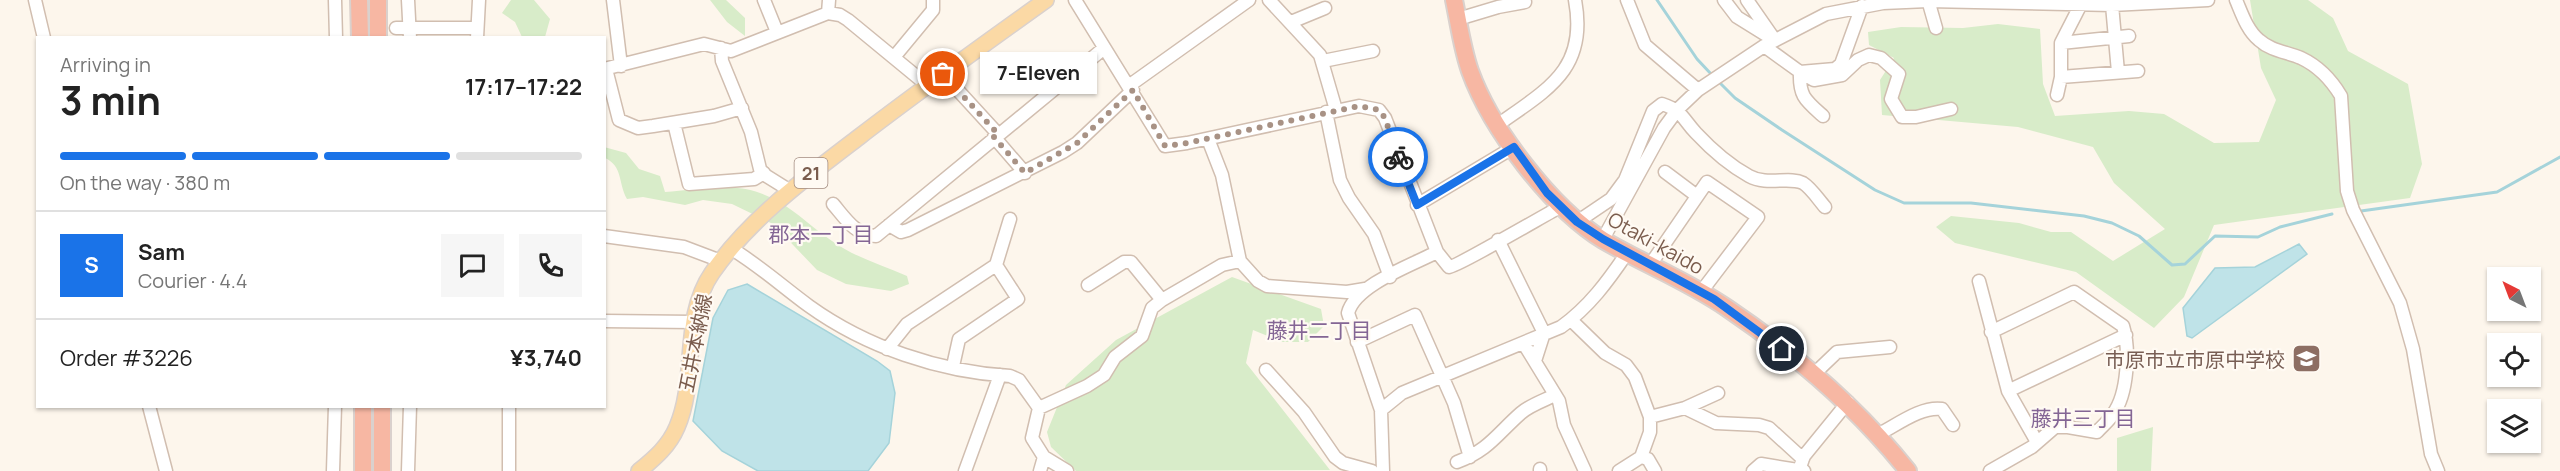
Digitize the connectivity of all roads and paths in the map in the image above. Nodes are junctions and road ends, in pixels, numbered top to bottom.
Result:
1 (35, 0) edge
2 (335, 0) edge
3 (359, 0) edge
4 (378, 0) edge
5 (408, 0) edge
6 (479, 0) edge
7 (613, 0) edge
8 (764, 0) edge
9 (933, 0) edge
10 (1046, 0) edge
11 (1075, 0) edge
12 (1249, 0) edge
13 (1269, 0) edge
14 (1454, 0) edge
15 (1575, 0) edge
16 (1626, 0) edge
17 (1724, 0) edge
18 (1747, 0) edge
19 (1928, 0) edge
20 (2208, 0) edge
21 (2236, 0) edge
22 (1525, 2) dead end
23 (2081, 4) junction
24 (2112, 5) junction
25 (828, 6) edge
26 (1862, 6) junction
27 (1325, 8) dead end
28 (1458, 19) junction
29 (1292, 22) junction
30 (396, 27) dead end
31 (1936, 28) dead end
32 (336, 31) edge
33 (357, 32) edge
34 (777, 32) junction
35 (410, 33) edge
36 (477, 33) edge
37 (44, 36) edge
38 (378, 36) edge
39 (2129, 36) dead end
40 (2114, 38) junction
41 (1769, 43) junction
42 (2061, 43) junction
43 (721, 48) junction
44 (1103, 49) junction
45 (1373, 51) dead end
46 (895, 56) junction
47 (1323, 61) junction
48 (621, 66) junction
49 (606, 69) edge
50 (2138, 71) dead end
51 (1800, 72) junction
52 (2118, 72) junction
53 (606, 73) edge
54 (943, 74) junction
55 (2061, 76) junction
56 (927, 85) junction
57 (1131, 88) junction
58 (1698, 90) junction
59 (2057, 95) dead end
60 (742, 108) junction
61 (1678, 109) junction
62 (1951, 109) dead end
63 (1331, 111) junction
64 (1822, 116) dead end
65 (674, 123) junction
66 (1498, 124) junction
67 (996, 136) junction
68 (1208, 138) junction
69 (1514, 147) junction
70 (1665, 172) dead end
71 (764, 173) junction
72 (1025, 173) junction
73 (789, 190) junction
74 (1697, 196) junction
75 (833, 204) dead end
76 (1417, 205) junction
77 (1560, 207) junction
78 (1825, 207) dead end
79 (1010, 219) dead end
80 (1577, 222) junction
81 (889, 225) junction
82 (606, 236) edge
83 (1603, 239) junction
84 (1498, 240) junction
85 (1437, 252) junction
86 (1627, 253) junction
87 (727, 255) junction
88 (1240, 261) junction
89 (996, 265) junction
90 (1650, 265) junction
91 (1390, 277) junction
92 (1979, 281) dead end
93 (1088, 285) dead end
94 (1366, 289) junction
95 (1701, 292) junction
96 (1162, 300) junction
97 (1571, 320) junction
98 (606, 321) edge
99 (694, 322) junction
100 (1991, 332) junction
101 (1544, 333) junction
102 (2126, 335) junction
103 (1357, 342) junction
104 (1524, 344) junction
105 (1890, 347) dead end
106 (888, 350) junction
107 (1535, 361) junction
108 (953, 366) junction
109 (1266, 370) dead end
110 (1814, 374) junction
111 (1000, 375) junction
112 (1443, 376) junction
113 (2008, 391) junction
114 (1718, 393) dead end
115 (1556, 395) junction
116 (1848, 402) junction
117 (150, 408) edge
118 (335, 408) edge
119 (363, 408) edge
120 (382, 408) edge
121 (410, 408) edge
122 (509, 408) edge
123 (1039, 408) junction
124 (1685, 408) junction
125 (1381, 410) junction
126 (1650, 417) junction
127 (1953, 425) dead end
128 (1879, 434) junction
129 (2037, 442) junction
130 (1044, 457) junction
131 (1470, 457) junction
132 (1641, 457) junction
133 (1457, 462) dead end
134 (1802, 467) edge
135 (166, 471) edge
136 (333, 471) edge
137 (363, 471) edge
138 (381, 471) edge
139 (408, 471) edge
140 (509, 471) edge
141 (639, 471) edge
142 (966, 471) edge
143 (1040, 471) edge
144 (1067, 471) edge
145 (1372, 471) edge
146 (1383, 471) edge
147 (1585, 471) edge
148 (1619, 471) edge
149 (1654, 471) edge
150 (1753, 471) edge
151 (1908, 471) edge
152 (1990, 471) edge
153 (2438, 471) edge

1 - 37 street
2 - 32 street
3 - 33 highway
4 - 38 highway
5 - 35 street
6 - 36 street
7 - 48 street
8 - 34 street
9 - 46 street
10 - 54 main road, 五井本納線 / 21
11 - 44 street
12 - 57 street
13 - 29 street
14 - 28 highway, Otaki-kaido
15 - 66 street
16 - 58 street
17 - 41 street
18 - 41 street
19 - 23 street
19 - 26 street
19 - 31 street
20 - 24 street
21 - 153 street
22 - 28 street
23 - 24 street
23 - 42 street
24 - 40 street
25 - 34 street
25 - 46 street
26 - 41 street
26 - 51 street
27 - 29 street
28 - 66 highway, Otaki-kaido
29 - 47 street
30 - 35 street
32 - 33 street
34 - 43 street
35 - 36 street
39 - 40 street
40 - 42 street
40 - 52 street
41 - 51 street
41 - 58 street
42 - 55 street
43 - 48 street
43 - 60 street
44 - 57 street
44 - 67 street
45 - 47 street
46 - 56 street
47 - 63 street
48 - 49 street
50 - 52 street
51 - 62 street
51 - 64 street
52 - 55 street
53 - 65 street
54 - 56 main road, 五井本納線 / 21
54 - 67 street
55 - 59 street
56 - 73 main road, 五井本納線 / 21
57 - 68 street
57 - 72 street
58 - 61 street
60 - 65 street
60 - 71 street
61 - 78 street
61 - 80 street
61 - 83 street
63 - 68 street
63 - 76 street
63 - 91 street
65 - 71 street
66 - 69 highway, Otaki-kaido
67 - 72 street
67 - 81 street
68 - 88 street
69 - 76 street
69 - 77 highway, Otaki-kaido
70 - 74 street
71 - 73 street
72 - 81 street
73 - 87 main road, 五井本納線 / 21
74 - 90 street
74 - 95 street
75 - 81 street
76 - 85 street
77 - 80 highway, Otaki-kaido
77 - 84 street
79 - 89 street
80 - 83 highway, Otaki-kaido
82 - 87 street
83 - 86 highway, Otaki-kaido
84 - 85 street
84 - 101 street
85 - 91 street
86 - 90 highway, Otaki-kaido
86 - 97 street
87 - 99 main road, 五井本納線 / 21
87 - 106 street
88 - 94 street
88 - 96 street
89 - 106 street
89 - 108 street
90 - 95 highway, Otaki-kaido
91 - 94 street
92 - 100 street
93 - 96 street
94 - 103 street
95 - 110 highway, Otaki-kaido
96 - 123 street
97 - 101 street
97 - 126 street
98 - 99 street
99 - 141 main road, 五井本納線 / 21
100 - 102 street
100 - 113 street
101 - 104 street
101 - 107 street
102 - 113 street
102 - 129 street
103 - 112 street
103 - 125 street
104 - 107 street
104 - 112 street
105 - 110 street
106 - 108 street
107 - 115 street
108 - 111 street
109 - 145 street
110 - 116 highway, Otaki-kaido
111 - 123 street
111 - 142 street
112 - 125 street
112 - 131 street
113 - 129 street
114 - 124 street
115 - 131 street
115 - 147 street
116 - 128 highway, Otaki-kaido
116 - 134 street
117 - 135 street
118 - 136 street
119 - 137 highway
120 - 138 highway
121 - 139 street
122 - 140 street
123 - 130 street
124 - 126 street
124 - 134 street
125 - 146 street
126 - 132 street
127 - 128 street
128 - 151 highway, Otaki-kaido
129 - 152 street
130 - 143 street
130 - 144 street
131 - 133 street
132 - 148 street
132 - 149 street
134 - 150 street

